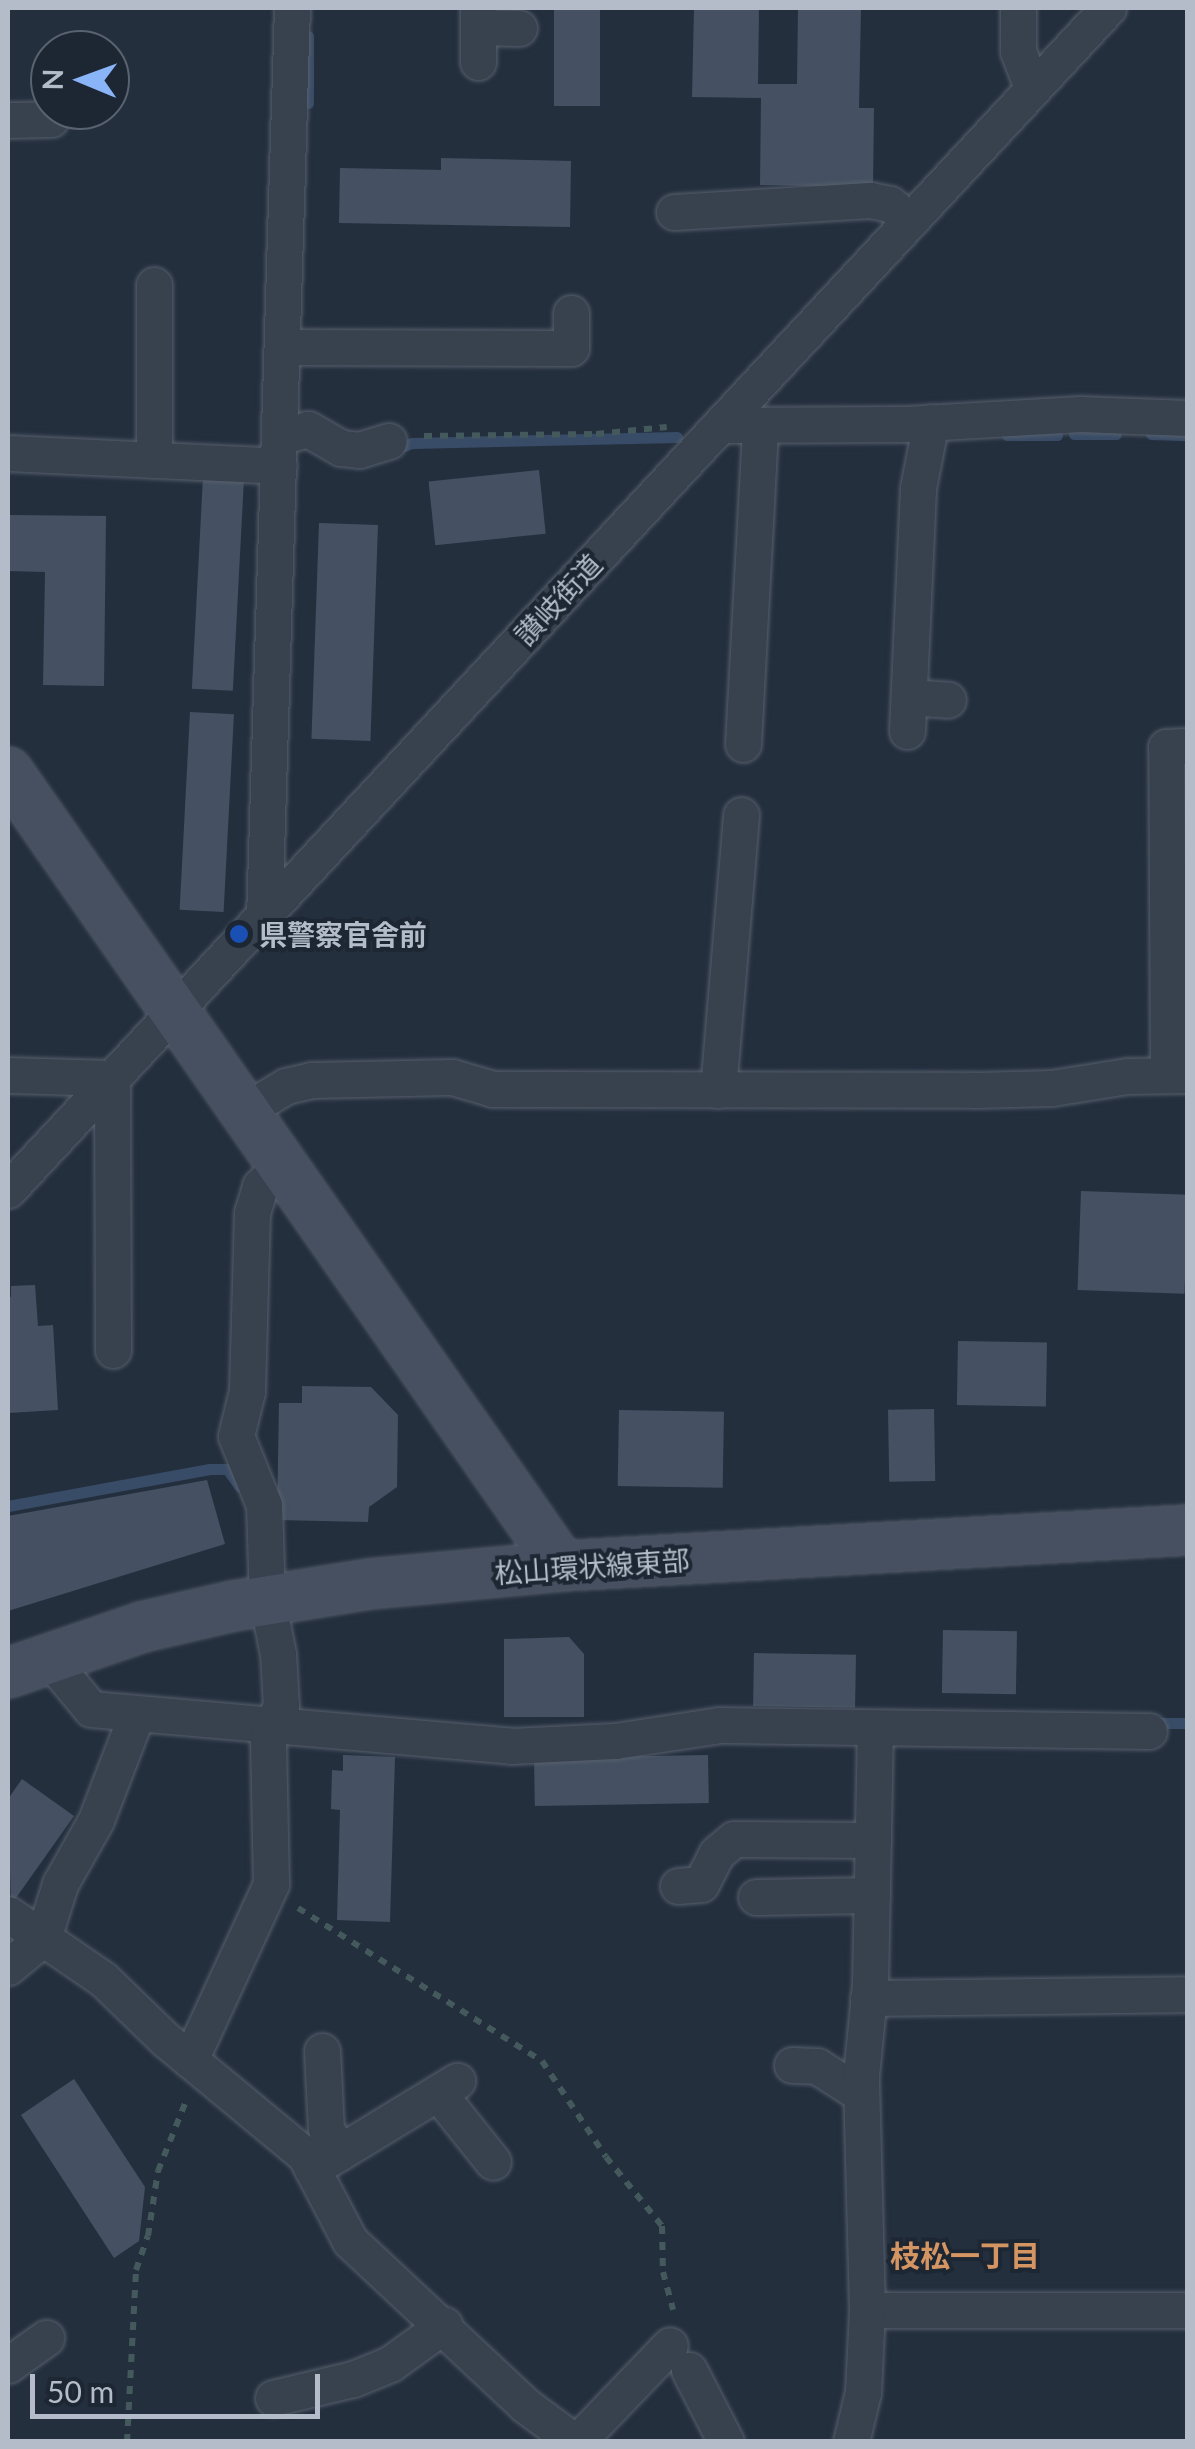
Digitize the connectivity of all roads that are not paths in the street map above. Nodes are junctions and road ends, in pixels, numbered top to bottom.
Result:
1 (292, 8) edge
2 (1018, 8) edge
3 (1108, 8) edge
4 (519, 28) dead end
5 (478, 32) edge
6 (1032, 88) junction
7 (674, 212) dead end
8 (910, 220) junction
9 (154, 284) dead end
10 (571, 313) dead end
11 (283, 346) junction
12 (1188, 418) edge
13 (931, 422) junction
14 (720, 425) junction
15 (760, 425) junction
16 (388, 441) road end
17 (280, 452) junction
18 (8, 453) edge
19 (154, 460) junction
20 (948, 700) dead end
21 (743, 744) dead end
22 (1188, 746) edge
23 (8, 772) edge
24 (741, 814) dead end
25 (264, 918) junction
26 (175, 1013) junction
27 (8, 1075) edge
28 (1178, 1075) edge
29 (112, 1078) junction
30 (718, 1090) junction
31 (246, 1110) junction
32 (284, 1164) junction
33 (8, 1190) edge
34 (113, 1350) dead end
35 (1188, 1530) edge
36 (562, 1566) junction
37 (267, 1600) junction
38 (28, 1665) edge
39 (136, 1716) junction
40 (273, 1723) junction
41 (875, 1728) junction
42 (1149, 1731) dead end
43 (873, 1840) junction
44 (678, 1886) dead end
45 (872, 1896) junction
46 (756, 1897) dead end
47 (8, 1914) edge
48 (43, 1938) junction
49 (8, 1967) edge
50 (1188, 1994) edge
51 (868, 1998) junction
52 (322, 2051) dead end
53 (195, 2064) junction
54 (792, 2065) dead end
55 (861, 2094) junction
56 (326, 2160) junction
57 (492, 2162) dead end
58 (867, 2310) junction
59 (1188, 2310) edge
60 (444, 2325) junction
61 (46, 2338) dead end
62 (8, 2365) edge
63 (272, 2398) dead end
64 (576, 2442) edge
65 (726, 2442) edge
66 (851, 2442) edge

1 - 11 street
2 - 6 street
3 - 6 street, 讃岐街道
4 - 5 street
6 - 8 street, 讃岐街道
7 - 8 street
8 - 14 street, 讃岐街道
9 - 19 street
10 - 11 street
11 - 17 street
12 - 13 street
13 - 15 street
13 - 20 street
14 - 15 street
14 - 25 street, 讃岐街道
15 - 21 street
16 - 17 street
17 - 19 street
17 - 25 street
18 - 19 street
22 - 28 street
23 - 26 street
24 - 30 street
25 - 26 street, 讃岐街道
26 - 29 street, 讃岐街道
26 - 31 street
27 - 29 street
28 - 30 street
29 - 33 street, 讃岐街道
29 - 34 street
30 - 31 street
31 - 32 street
32 - 36 street
32 - 37 street
35 - 36 street, 松山環状線東部
36 - 37 street, 松山環状線東部
37 - 38 street, 松山環状線東部
37 - 40 street
38 - 39 street
39 - 40 street
39 - 48 street
40 - 41 street
40 - 53 street
41 - 42 street
41 - 43 street
43 - 44 street
43 - 45 street
45 - 46 street
45 - 51 street
47 - 48 street
48 - 49 street
48 - 53 street
50 - 51 street
51 - 55 street
52 - 56 street
53 - 56 street
54 - 55 street
55 - 58 street
56 - 57 street
56 - 60 street
58 - 59 street
58 - 66 street
60 - 63 street
60 - 64 street
61 - 62 street
64 - 65 street

